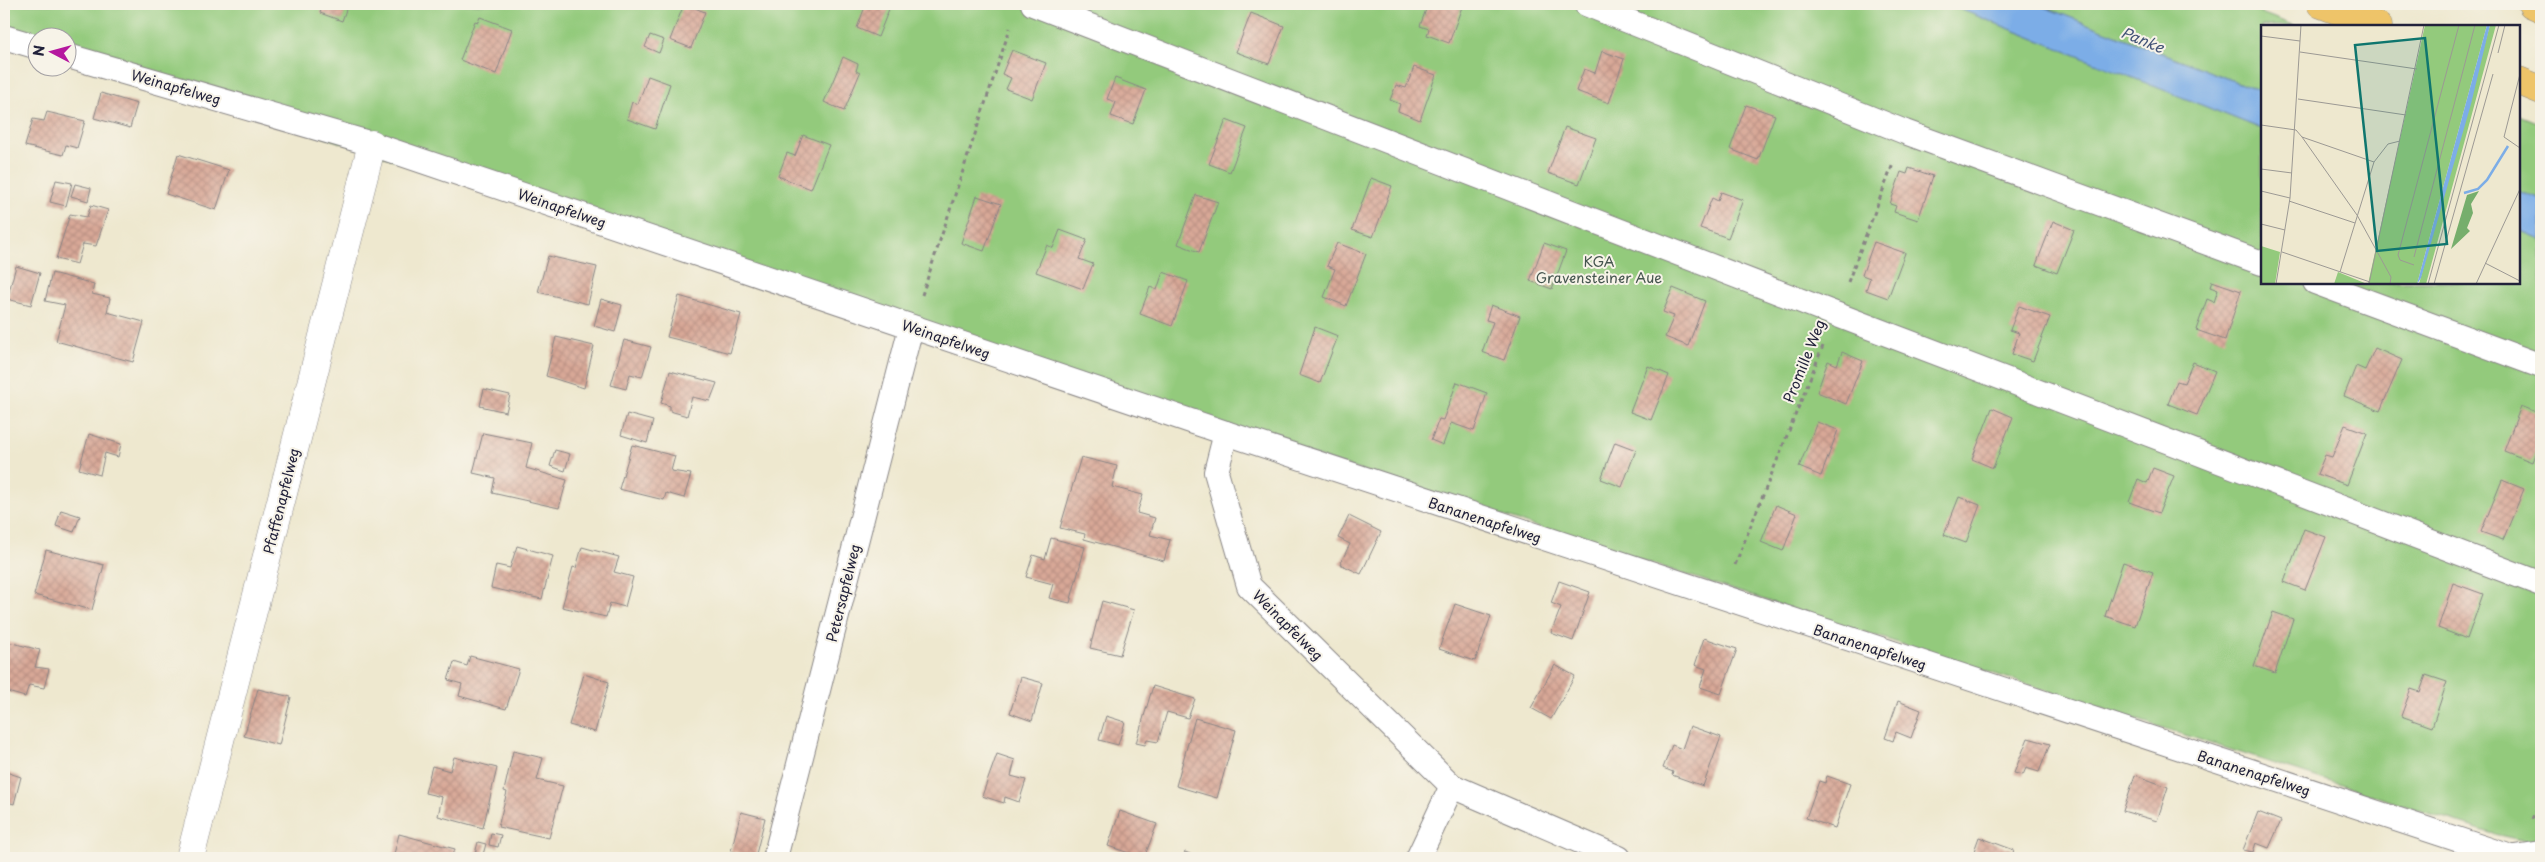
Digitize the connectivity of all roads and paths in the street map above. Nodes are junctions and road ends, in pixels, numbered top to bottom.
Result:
1 (1033, 4) edge
2 (1586, 4) edge
3 (2321, 4) edge
4 (2532, 4) edge
5 (2541, 8) edge
6 (1012, 23) dead end
7 (2375, 25) edge
8 (4, 37) edge
9 (28, 44) edge
10 (78, 59) edge
11 (2520, 82) edge
12 (2541, 90) edge
13 (1905, 132) junction
14 (372, 144) junction
15 (2261, 263) edge
16 (2320, 284) edge
17 (1836, 314) junction
18 (911, 327) junction
19 (2541, 366) edge
20 (1226, 433) junction
21 (2541, 584) edge
22 (1722, 598) junction
23 (1452, 786) junction
24 (2541, 853) edge
25 (190, 858) edge
26 (776, 858) edge
27 (1418, 858) edge
28 (1620, 858) edge
29 (2511, 858) edge

1 - 17 lane
2 - 13 lane
3 - 7 highway
4 - 5 highway
6 - 18 path
8 - 9 lane
10 - 14 lane, Weinapfelweg
11 - 12 highway
13 - 15 lane
13 - 17 path, Promille Weg
14 - 18 lane, Weinapfelweg
14 - 25 street, Pfaffenapfelweg
16 - 19 lane
17 - 21 lane
17 - 22 path, Promille Weg
18 - 20 lane, Weinapfelweg
18 - 26 lane, Petersapfelweg
20 - 22 lane, Bananenapfelweg
20 - 23 lane, Weinapfelweg
22 - 29 lane, Bananenapfelweg
23 - 27 lane
23 - 28 lane, Weinapfelweg
24 - 29 lane

